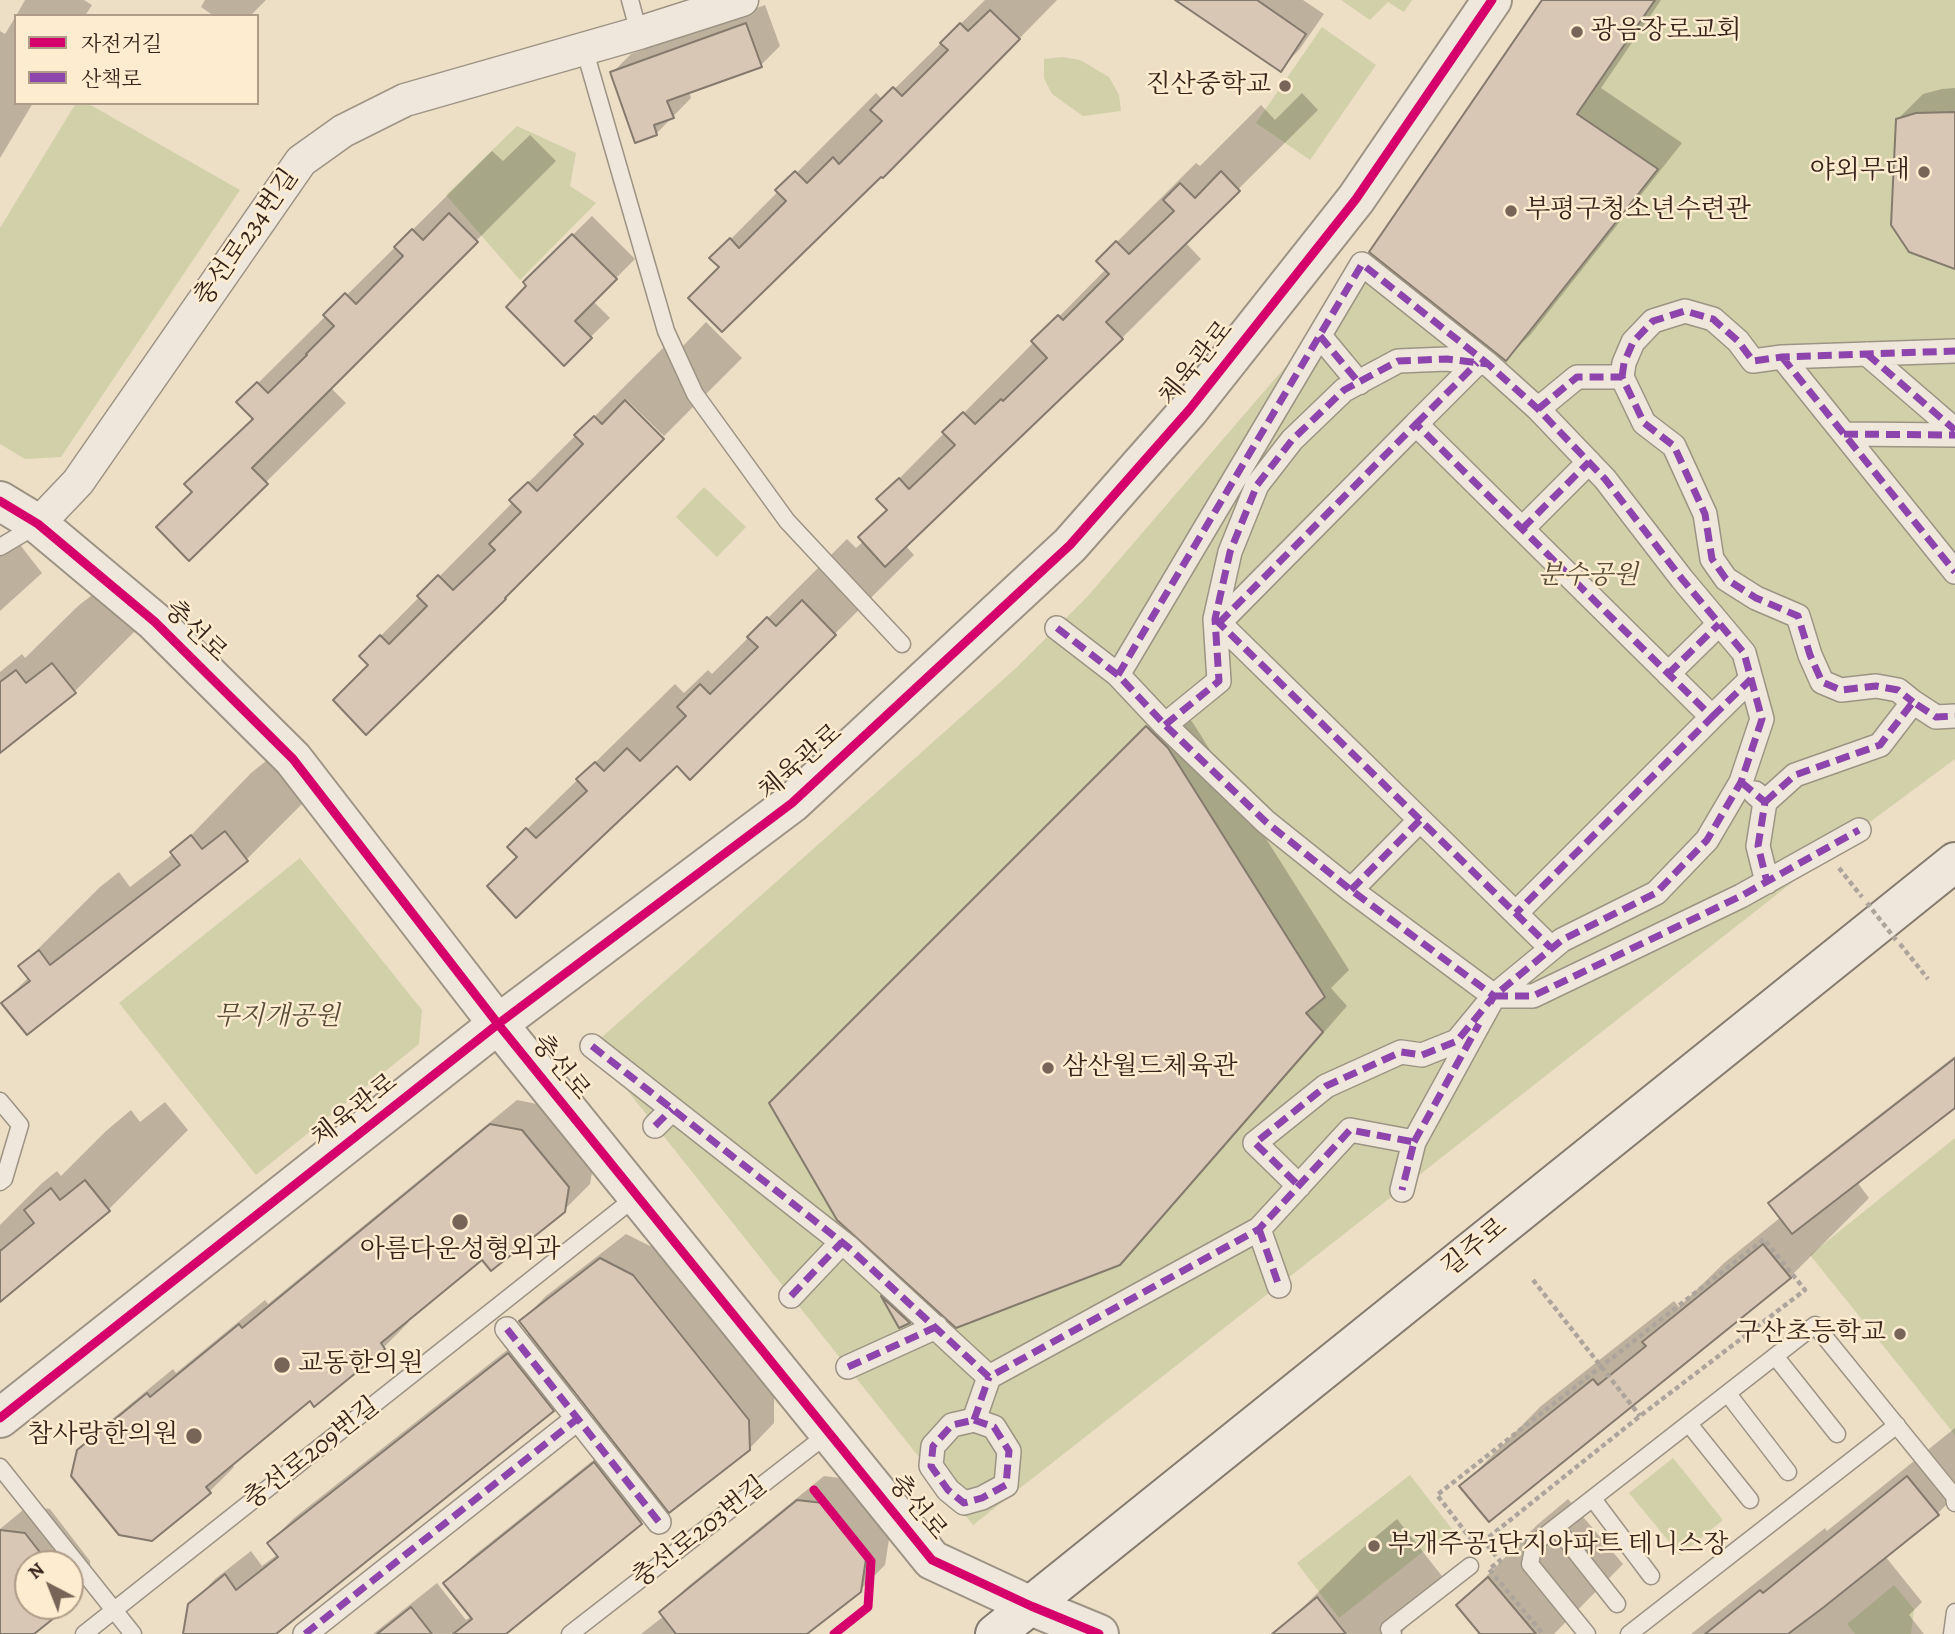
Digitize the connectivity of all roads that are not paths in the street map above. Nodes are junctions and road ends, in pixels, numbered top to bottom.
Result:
1 (630, 0) edge
2 (742, 0) edge
3 (1492, 0) edge
4 (639, 33) junction
5 (584, 48) junction
6 (1320, 336) junction
7 (1955, 351) edge
8 (1867, 354) junction
9 (1782, 357) junction
10 (1483, 363) junction
11 (1622, 377) junction
12 (1359, 383) junction
13 (1538, 409) junction
14 (1416, 424) junction
15 (1955, 432) edge
16 (1844, 434) junction
17 (1589, 462) junction
18 (0, 501) edge
19 (38, 524) junction
20 (1522, 529) junction
21 (0, 547) edge
22 (1955, 572) edge
23 (1217, 621) junction
24 (1719, 624) junction
25 (1057, 628) dead end
26 (902, 645) dead end
27 (1118, 674) junction
28 (1668, 674) junction
29 (1751, 679) junction
30 (1913, 702) junction
31 (1712, 716) junction
32 (1955, 716) edge
33 (1164, 725) junction
34 (1741, 782) junction
35 (1765, 802) junction
36 (1420, 820) junction
37 (1859, 830) dead end
38 (1955, 862) edge
39 (1767, 882) junction
40 (1351, 890) junction
41 (1516, 914) junction
42 (1551, 948) junction
43 (1494, 996) junction
44 (498, 1024) junction
45 (592, 1046) dead end
46 (0, 1101) edge
47 (672, 1109) junction
48 (655, 1126) dead end
49 (1414, 1142) junction
50 (0, 1182) edge
51 (1299, 1186) junction
52 (1402, 1190) dead end
53 (638, 1196) junction
54 (1259, 1229) junction
55 (842, 1242) junction
56 (1279, 1286) dead end
57 (791, 1296) dead end
58 (936, 1327) junction
59 (507, 1329) dead end
60 (1775, 1356) junction
61 (848, 1367) dead end
62 (989, 1377) junction
63 (1728, 1394) junction
64 (0, 1418) edge
65 (577, 1419) junction
66 (974, 1420) dead end
67 (1689, 1424) junction
68 (1897, 1425) junction
69 (829, 1433) junction
70 (1837, 1434) dead end
71 (0, 1467) edge
72 (1788, 1472) dead end
73 (1593, 1499) junction
74 (1750, 1500) dead end
75 (1955, 1503) edge
76 (659, 1522) dead end
77 (1556, 1527) junction
78 (1470, 1566) dead end
79 (1651, 1576) dead end
80 (1617, 1604) dead end
81 (114, 1611) junction
82 (1955, 1612) edge
83 (1042, 1620) edge
84 (84, 1634) edge
85 (133, 1634) edge
86 (305, 1634) edge
87 (570, 1634) edge
88 (995, 1634) edge
89 (1099, 1634) edge
90 (1394, 1634) edge
91 (1587, 1634) edge
92 (1629, 1634) edge
93 (1952, 1634) edge

1 - 4 lane
2 - 4 street, 충선로234번길
3 - 44 street, 체육관로
4 - 5 street, 충선로234번길
5 - 19 street, 충선로234번길
5 - 26 lane
6 - 10 street
6 - 12 street
6 - 27 street
7 - 8 street
8 - 9 street
8 - 15 street
9 - 11 street
9 - 16 street
10 - 12 street
10 - 13 street
10 - 14 street
11 - 13 street
11 - 30 street
12 - 23 street
13 - 17 street
14 - 20 street
14 - 23 street
15 - 16 street
16 - 22 street
17 - 20 street
17 - 24 street
18 - 19 street, 충선로
19 - 21 lane
19 - 44 street, 충선로
20 - 28 street
23 - 33 street
23 - 36 street
24 - 28 street
24 - 29 street
25 - 27 street
27 - 33 street
28 - 31 street
29 - 31 street
29 - 34 street
30 - 32 street
30 - 35 street
31 - 41 street
33 - 40 street
34 - 35 street
34 - 42 street
35 - 39 street
36 - 40 street
36 - 41 street
37 - 39 street
38 - 83 street, 길주로
39 - 43 street
40 - 43 street
41 - 42 street
42 - 43 street
43 - 49 street
43 - 51 street
44 - 53 street, 충선로
44 - 64 street, 체육관로
45 - 47 street
46 - 50 lane
47 - 48 street
47 - 55 street
49 - 51 street
49 - 52 street
51 - 54 street
53 - 69 street, 충선로
53 - 81 lane, 충선로209번길
54 - 56 street
54 - 62 street
55 - 57 street
55 - 58 street
58 - 61 street
58 - 62 street
59 - 65 street
60 - 63 lane
60 - 68 lane
60 - 70 lane
62 - 66 street
63 - 67 lane
63 - 72 lane
65 - 76 street
65 - 86 street
67 - 73 lane
67 - 74 lane
68 - 75 lane
68 - 92 lane
69 - 83 street, 충선로
69 - 87 lane, 충선로203번길
71 - 81 lane
73 - 77 lane
73 - 79 lane
77 - 80 lane
77 - 91 lane
78 - 90 lane
81 - 84 lane, 충선로209번길
81 - 85 lane
82 - 93 lane
83 - 88 street, 길주로
83 - 89 street, 충선로

